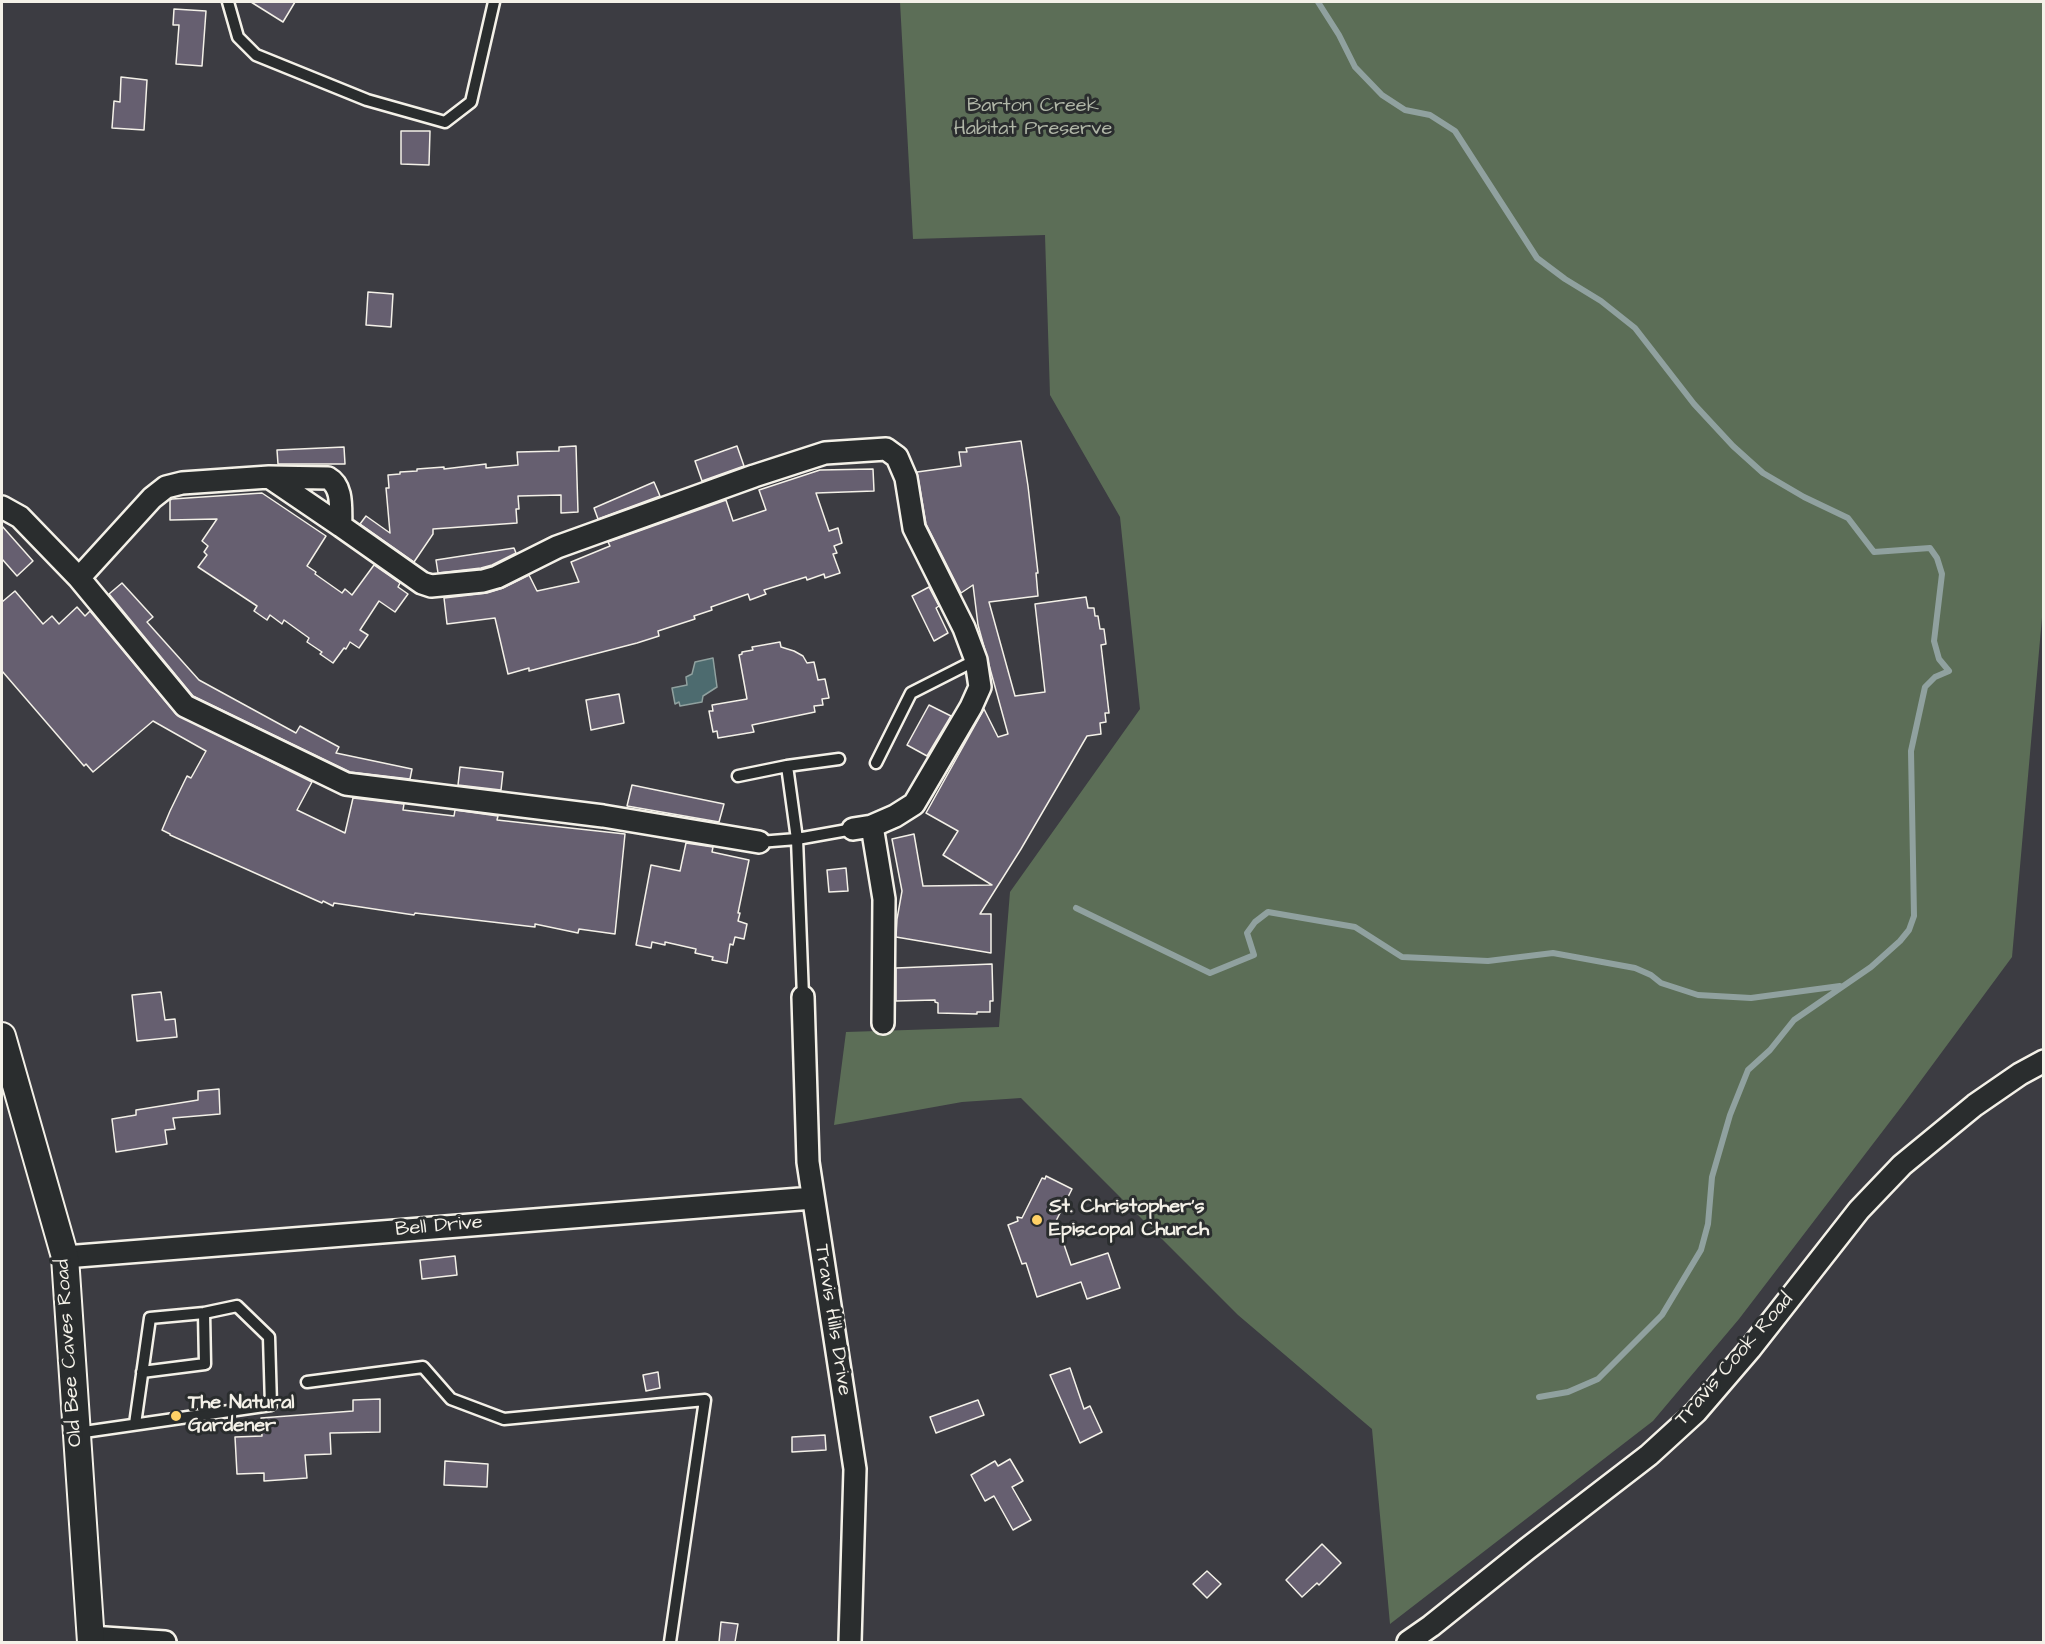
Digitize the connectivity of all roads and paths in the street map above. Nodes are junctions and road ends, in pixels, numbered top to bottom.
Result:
1 (228, 2) edge
2 (494, 2) edge
3 (269, 477) junction
4 (2, 507) edge
5 (341, 526) junction
6 (79, 578) junction
7 (976, 660) junction
8 (839, 759) dead end
9 (876, 763) dead end
10 (787, 766) junction
11 (738, 776) dead end
12 (862, 827) junction
13 (797, 838) junction
14 (759, 842) joint
15 (803, 997) joint
16 (883, 1023) dead end
17 (2, 1036) edge
18 (2043, 1061) edge
19 (813, 1198) junction
20 (65, 1257) junction
21 (204, 1313) junction
22 (142, 1372) junction
23 (307, 1382) dead end
24 (135, 1424) junction
25 (76, 1433) junction
26 (90, 1640) edge
27 (165, 1642) edge
28 (670, 1642) edge
29 (850, 1642) edge
30 (1408, 1642) edge

1 - 2 lane
3 - 5 street
3 - 5 street
3 - 6 street
4 - 6 street
5 - 7 street
6 - 14 street
7 - 9 lane
7 - 12 street
8 - 10 lane
10 - 11 lane
10 - 13 lane
12 - 13 lane
12 - 16 street
13 - 14 lane
13 - 15 lane
15 - 19 street, Travis Hills Drive
17 - 20 street, Old Bee Caves Road
18 - 30 street, Travis Cook Road
19 - 20 street, Bell Drive
19 - 29 street, Travis Hills Drive
20 - 25 street, Old Bee Caves Road
21 - 22 lane
21 - 22 lane
21 - 24 lane
22 - 24 lane
23 - 28 lane
24 - 25 lane
25 - 26 street, Old Bee Caves Road
26 - 27 street

